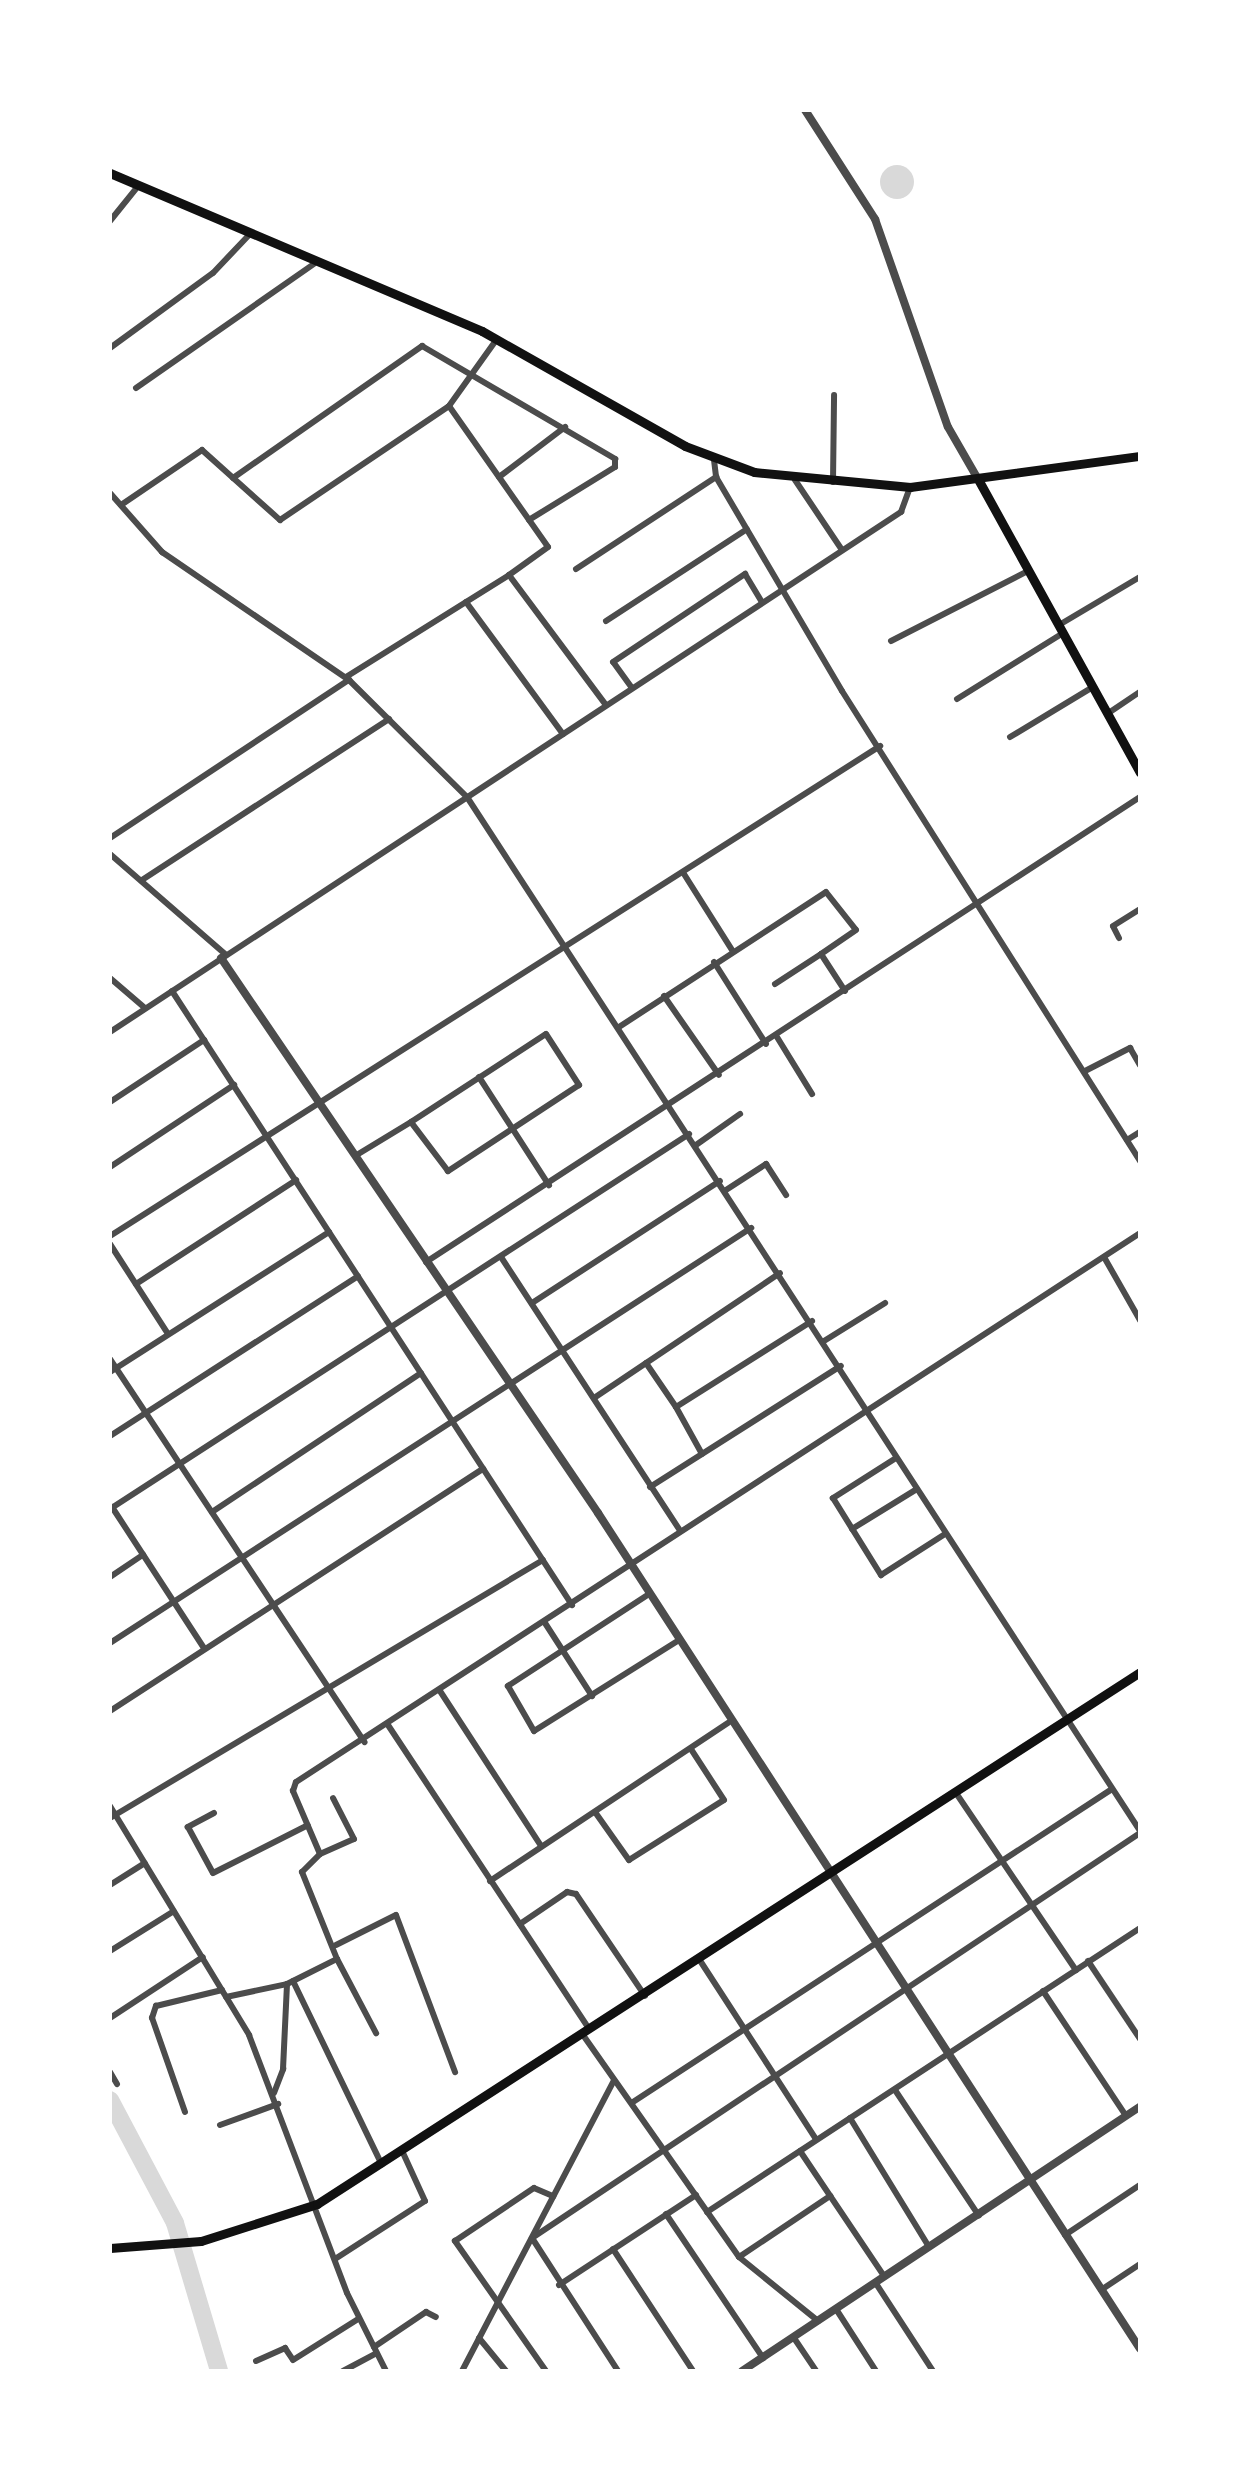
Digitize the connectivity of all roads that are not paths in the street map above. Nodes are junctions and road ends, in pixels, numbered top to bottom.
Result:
1 (805, 110) edge
2 (110, 173) edge
3 (139, 185) junction
4 (110, 221) edge
5 (248, 236) junction
6 (314, 264) junction
7 (497, 339) junction
8 (110, 348) edge
9 (472, 375) junction
10 (136, 388) dead end
11 (834, 395) dead end
12 (449, 406) junction
13 (565, 427) junction
14 (1140, 456) edge
15 (714, 460) junction
16 (499, 477) junction
17 (716, 477) junction
18 (233, 478) junction
19 (795, 480) junction
20 (979, 481) junction
21 (833, 482) junction
22 (910, 487) junction
23 (110, 493) edge
24 (121, 505) junction
25 (529, 520) junction
26 (747, 529) junction
27 (842, 550) junction
28 (576, 569) dead end
29 (1028, 571) junction
30 (509, 575) junction
31 (1140, 577) edge
32 (782, 589) junction
33 (466, 602) junction
34 (762, 602) junction
35 (606, 621) dead end
36 (1061, 629) junction
37 (891, 641) dead end
38 (347, 679) junction
39 (1093, 687) junction
40 (632, 688) junction
41 (1140, 692) edge
42 (957, 699) dead end
43 (606, 705) junction
44 (1107, 714) junction
45 (389, 719) junction
46 (563, 734) junction
47 (1010, 737) dead end
48 (880, 746) junction
49 (1140, 773) edge
50 (467, 797) junction
51 (1140, 797) edge
52 (110, 838) edge
53 (110, 854) edge
54 (684, 874) junction
55 (142, 880) junction
56 (981, 899) junction
57 (1140, 909) edge
58 (1119, 938) dead end
59 (569, 950) junction
60 (732, 950) junction
61 (821, 954) junction
62 (223, 957) junction
63 (714, 962) junction
64 (110, 978) edge
65 (775, 984) dead end
66 (172, 991) junction
67 (845, 991) junction
68 (664, 996) junction
69 (145, 1008) junction
70 (619, 1027) junction
71 (110, 1032) edge
72 (777, 1037) junction
73 (204, 1040) junction
74 (766, 1044) junction
75 (1140, 1065) edge
76 (1085, 1071) junction
77 (719, 1075) junction
78 (479, 1077) junction
79 (234, 1085) junction
80 (812, 1094) dead end
81 (110, 1102) edge
82 (316, 1103) junction
83 (671, 1107) junction
84 (740, 1114) dead end
85 (411, 1122) junction
86 (514, 1128) junction
87 (1140, 1132) edge
88 (689, 1134) junction
89 (266, 1135) junction
90 (1127, 1140) junction
91 (696, 1145) junction
92 (355, 1156) junction
93 (1140, 1161) edge
94 (110, 1167) edge
95 (296, 1180) junction
96 (720, 1181) junction
97 (549, 1185) junction
98 (726, 1190) junction
99 (786, 1195) dead end
100 (751, 1228) junction
101 (329, 1232) junction
102 (1140, 1233) edge
103 (110, 1236) edge
104 (110, 1244) edge
105 (501, 1257) junction
106 (1104, 1257) junction
107 (426, 1262) junction
108 (780, 1273) junction
109 (358, 1276) junction
110 (136, 1284) junction
111 (446, 1292) junction
112 (532, 1303) junction
113 (885, 1303) dead end
114 (1140, 1320) edge
115 (812, 1321) junction
116 (391, 1326) junction
117 (168, 1334) junction
118 (824, 1341) junction
119 (564, 1351) junction
120 (110, 1359) edge
121 (646, 1363) junction
122 (841, 1366) junction
123 (113, 1370) edge
124 (421, 1373) junction
125 (509, 1385) junction
126 (594, 1398) junction
127 (676, 1407) junction
128 (870, 1410) junction
129 (145, 1413) junction
130 (453, 1422) junction
131 (110, 1436) edge
132 (702, 1454) junction
133 (896, 1458) junction
134 (180, 1464) junction
135 (483, 1469) junction
136 (650, 1487) junction
137 (917, 1489) junction
138 (111, 1508) edge
139 (212, 1512) junction
140 (852, 1529) junction
141 (680, 1531) junction
142 (945, 1534) junction
143 (143, 1555) junction
144 (242, 1557) junction
145 (543, 1560) junction
146 (627, 1567) junction
147 (110, 1577) edge
148 (646, 1596) junction
149 (174, 1602) junction
150 (273, 1604) junction
151 (572, 1605) junction
152 (545, 1623) junction
153 (676, 1642) junction
154 (110, 1643) edge
155 (204, 1648) junction
156 (562, 1651) junction
157 (1140, 1672) edge
158 (329, 1689) junction
159 (440, 1691) junction
160 (592, 1696) junction
161 (110, 1711) edge
162 (1067, 1719) junction
163 (728, 1723) junction
164 (388, 1725) junction
165 (364, 1742) junction
166 (691, 1749) junction
167 (1112, 1789) junction
168 (956, 1793) junction
169 (333, 1798) dead end
170 (110, 1806) edge
171 (595, 1812) junction
172 (214, 1813) dead end
173 (113, 1816) edge
174 (1137, 1821) edge
175 (308, 1825) junction
176 (1140, 1832) edge
177 (541, 1846) junction
178 (320, 1854) junction
179 (1002, 1859) junction
180 (145, 1863) junction
181 (829, 1876) junction
182 (490, 1881) junction
183 (110, 1885) edge
184 (1033, 1905) junction
185 (174, 1911) junction
186 (520, 1924) junction
187 (1140, 1929) edge
188 (336, 1945) junction
189 (872, 1945) junction
190 (110, 1951) edge
191 (203, 1957) junction
192 (337, 1959) junction
193 (699, 1959) junction
194 (1088, 1961) junction
195 (1076, 1970) junction
196 (290, 1982) junction
197 (222, 1990) junction
198 (901, 1990) junction
199 (1043, 1991) junction
200 (645, 1996) junction
201 (226, 1997) junction
202 (364, 2008) junction
203 (354, 2012) dead end
204 (110, 2018) edge
205 (744, 2029) junction
206 (376, 2033) dead end
207 (587, 2033) junction
208 (1140, 2039) edge
209 (946, 2056) junction
210 (110, 2072) edge
211 (455, 2072) dead end
212 (774, 2076) junction
213 (614, 2080) junction
214 (117, 2084) dead end
215 (895, 2090) junction
216 (274, 2093) junction
217 (633, 2102) junction
218 (278, 2104) junction
219 (1140, 2107) edge
220 (185, 2112) dead end
221 (1126, 2116) junction
222 (850, 2118) junction
223 (220, 2125) dead end
224 (816, 2139) junction
225 (663, 2149) junction
226 (800, 2151) junction
227 (403, 2153) junction
228 (382, 2165) junction
229 (1028, 2180) junction
230 (1140, 2185) edge
231 (696, 2195) junction
232 (553, 2196) junction
233 (830, 2196) junction
234 (317, 2204) junction
235 (707, 2212) junction
236 (666, 2214) junction
237 (979, 2216) junction
238 (1065, 2235) junction
239 (532, 2238) junction
240 (929, 2247) junction
241 (110, 2248) edge
242 (613, 2249) junction
243 (739, 2257) junction
244 (335, 2259) junction
245 (1140, 2264) edge
246 (880, 2279) junction
247 (559, 2285) junction
248 (1101, 2290) junction
249 (499, 2300) junction
250 (836, 2309) junction
251 (436, 2317) dead end
252 (358, 2319) junction
253 (818, 2321) junction
254 (479, 2338) junction
255 (794, 2338) junction
256 (1139, 2346) edge
257 (376, 2350) junction
258 (763, 2358) junction
259 (256, 2361) dead end
260 (343, 2371) edge
261 (386, 2371) edge
262 (462, 2371) edge
263 (506, 2371) edge
264 (546, 2371) edge
265 (618, 2371) edge
266 (693, 2371) edge
267 (742, 2371) edge
268 (816, 2371) edge
269 (876, 2371) edge
270 (933, 2371) edge

1 - 20 street
2 - 3 main road
3 - 4 street
3 - 5 main road
5 - 6 main road
5 - 8 street
6 - 7 main road
6 - 10 street
7 - 9 street
7 - 15 main road
9 - 12 street
9 - 13 street
9 - 18 street
11 - 21 street
12 - 16 street
12 - 18 street
13 - 16 street
13 - 25 street
14 - 20 main road
15 - 17 street
15 - 19 main road
16 - 25 street
17 - 26 street
17 - 28 street
18 - 24 street
19 - 21 main road
19 - 27 street
20 - 22 main road
20 - 29 main road
21 - 22 main road
22 - 27 street
23 - 24 street
24 - 38 street
25 - 30 street
26 - 32 street
26 - 35 street
27 - 32 street
29 - 36 main road
29 - 37 street
30 - 33 street
30 - 43 street
31 - 36 street
32 - 34 street
32 - 48 street
33 - 38 street
33 - 46 street
34 - 40 street
34 - 40 street
36 - 39 main road
36 - 42 street
38 - 45 street
38 - 52 street
39 - 44 main road
39 - 47 street
40 - 43 street
41 - 44 street
43 - 46 street
44 - 49 main road
45 - 50 street
45 - 55 street
46 - 50 street
48 - 54 street
48 - 56 street
50 - 59 street
50 - 62 street
51 - 56 street
53 - 55 street
54 - 59 street
54 - 60 street
55 - 62 street
56 - 67 street
56 - 76 street
57 - 58 street
59 - 70 street
59 - 82 street
60 - 61 street
60 - 63 street
61 - 65 street
61 - 67 street
62 - 66 street
62 - 82 street
63 - 68 street
63 - 74 street
64 - 69 street
66 - 69 street
66 - 73 street
67 - 72 street
68 - 70 street
68 - 77 street
69 - 71 street
70 - 83 street
72 - 74 street
72 - 80 street
73 - 79 street
73 - 81 street
74 - 77 street
75 - 76 street
76 - 90 street
77 - 83 street
78 - 85 street
78 - 86 street
78 - 86 street
79 - 89 street
79 - 94 street
82 - 89 street
82 - 92 street
83 - 88 street
83 - 97 street
84 - 91 street
85 - 86 street
85 - 92 street
86 - 97 street
87 - 90 street
88 - 91 street
88 - 105 street
89 - 95 street
89 - 103 street
90 - 93 street
91 - 96 street
92 - 107 street
95 - 101 street
95 - 110 street
96 - 98 street
96 - 112 street
97 - 107 street
98 - 99 street
98 - 100 street
100 - 108 street
100 - 119 street
101 - 109 street
101 - 117 street
102 - 106 street
104 - 110 street
105 - 111 street
105 - 112 street
106 - 114 street
106 - 128 street
107 - 111 street
108 - 115 street
108 - 121 street
109 - 116 street
109 - 129 street
110 - 117 street
111 - 116 street
111 - 125 street
112 - 119 street
113 - 118 street
115 - 118 street
115 - 127 street
116 - 124 street
116 - 134 street
117 - 123 street
118 - 122 street
119 - 125 street
119 - 126 street
120 - 123 street
121 - 126 street
121 - 127 street
122 - 128 street
122 - 132 street
123 - 129 street
124 - 130 street
124 - 139 street
125 - 130 street
125 - 146 street
126 - 136 street
127 - 132 street
128 - 133 street
128 - 141 street
129 - 131 street
129 - 134 street
130 - 135 street
130 - 144 street
132 - 136 street
133 - 137 street
133 - 140 street
134 - 138 street
134 - 139 street
135 - 145 street
135 - 150 street
136 - 141 street
137 - 140 street
137 - 142 street
138 - 143 street
139 - 144 street
140 - 142 street
141 - 146 street
142 - 162 street
143 - 147 street
143 - 149 street
144 - 149 street
144 - 150 street
145 - 151 street
145 - 158 street
146 - 148 street
146 - 151 street
148 - 153 street
148 - 156 street
149 - 154 street
149 - 155 street
150 - 155 street
150 - 158 street
151 - 152 street
152 - 156 street
152 - 159 street
153 - 160 street
153 - 163 street
155 - 161 street
156 - 160 street
156 - 160 street
157 - 162 main road
158 - 165 street
158 - 173 street
159 - 164 street
159 - 177 street
162 - 167 street
162 - 168 main road
163 - 166 street
163 - 181 street
164 - 165 street
164 - 182 street
165 - 175 street
166 - 171 street
166 - 171 street
167 - 174 street
167 - 179 street
168 - 179 street
168 - 181 main road
169 - 178 street
170 - 173 street
171 - 177 street
172 - 175 street
173 - 180 street
174 - 176 street
175 - 178 street
176 - 184 street
177 - 182 street
178 - 188 street
179 - 184 street
179 - 189 street
180 - 183 street
180 - 185 street
181 - 189 street
181 - 193 main road
182 - 186 street
184 - 195 street
184 - 198 street
185 - 190 street
185 - 191 street
186 - 200 street
186 - 207 street
187 - 194 street
188 - 192 street
188 - 211 street
189 - 198 street
189 - 205 street
191 - 197 street
191 - 204 street
192 - 196 street
192 - 202 street
193 - 200 main road
193 - 205 street
194 - 195 street
194 - 208 street
195 - 199 street
196 - 201 street
196 - 216 street
196 - 228 street
197 - 201 street
197 - 220 street
198 - 209 street
198 - 212 street
199 - 209 street
199 - 221 street
200 - 207 main road
201 - 216 street
202 - 203 street
202 - 206 street
205 - 212 street
205 - 217 street
207 - 213 street
207 - 227 main road
209 - 215 street
209 - 229 street
210 - 214 street
212 - 224 street
212 - 225 street
213 - 217 street
213 - 232 street
215 - 222 street
215 - 237 street
216 - 218 street
217 - 225 street
218 - 223 street
218 - 234 street
219 - 221 street
221 - 229 street
222 - 224 street
222 - 240 street
224 - 226 street
225 - 231 street
225 - 239 street
226 - 233 street
226 - 235 street
227 - 228 main road
227 - 244 street
228 - 234 main road
229 - 237 street
229 - 238 street
230 - 238 street
231 - 235 street
231 - 236 street
232 - 239 street
232 - 249 street
233 - 243 street
233 - 246 street
234 - 241 main road
234 - 244 street
235 - 243 street
236 - 242 street
236 - 258 street
237 - 240 street
238 - 248 street
239 - 247 street
239 - 249 street
240 - 246 street
242 - 247 street
242 - 266 street
243 - 253 street
244 - 252 street
245 - 248 street
246 - 250 street
246 - 270 street
247 - 265 street
248 - 256 street
249 - 254 street
249 - 264 street
250 - 253 street
250 - 269 street
251 - 257 street
252 - 257 street
252 - 259 street
253 - 255 street
254 - 262 street
254 - 263 street
255 - 258 street
255 - 268 street
257 - 260 street
257 - 261 street
258 - 267 street

